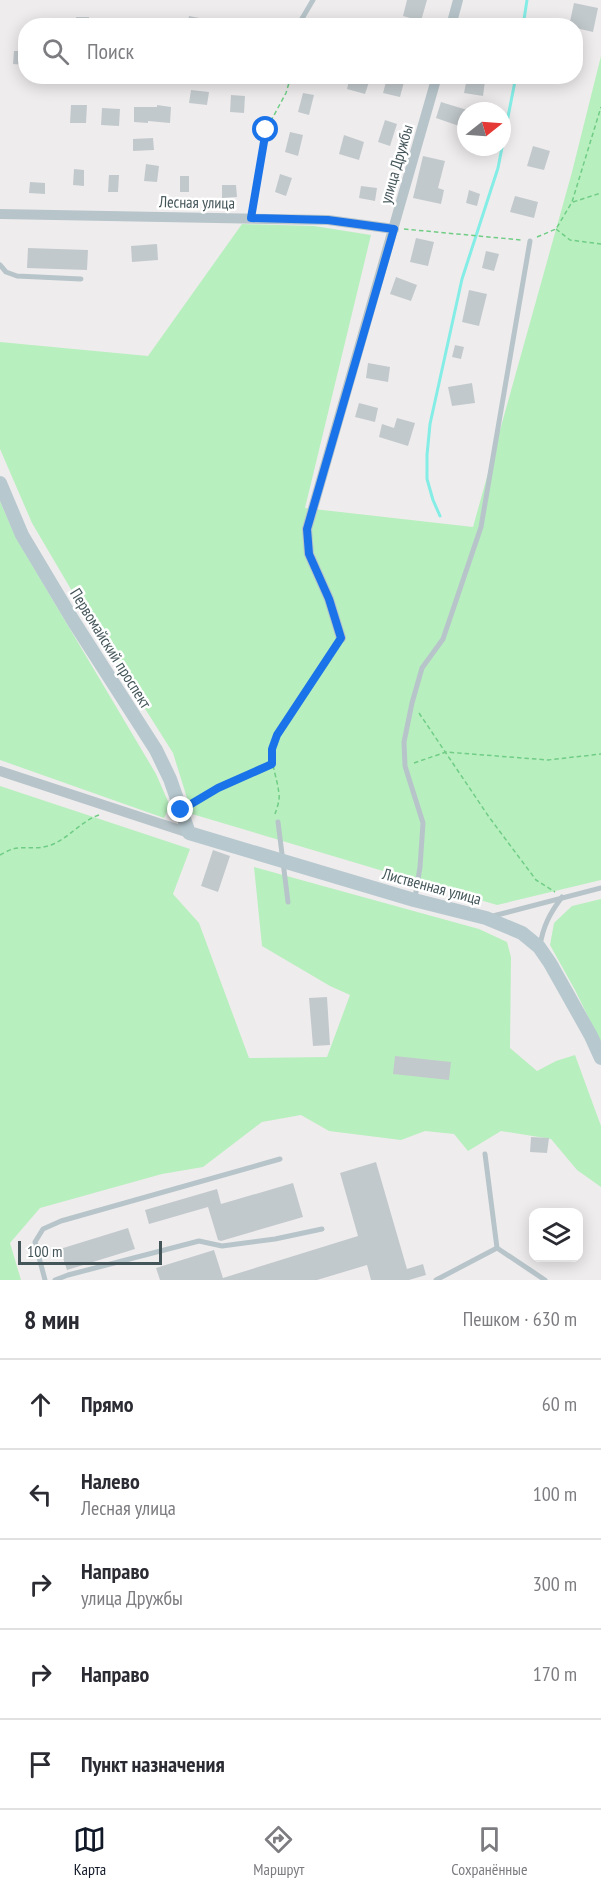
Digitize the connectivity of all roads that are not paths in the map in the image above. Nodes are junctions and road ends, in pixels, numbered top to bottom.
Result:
1 (313, 0) edge
2 (458, 0) edge
3 (302, 18) edge
4 (453, 18) edge
5 (435, 84) edge
6 (0, 214) edge
7 (394, 229) junction
8 (530, 241) road end
9 (0, 265) edge
10 (81, 279) dead end
11 (0, 483) edge
12 (341, 638) road end
13 (0, 771) edge
14 (278, 822) road end
15 (189, 833) junction
16 (284, 861) junction
17 (601, 888) edge
18 (562, 897) junction
19 (414, 900) junction
20 (288, 902) dead end
21 (486, 918) junction
22 (539, 947) junction
23 (601, 1058) edge
24 (486, 1154) dead end
25 (280, 1159) dead end
26 (322, 1229) dead end
27 (497, 1248) junction
28 (45, 1280) edge
29 (55, 1280) edge
30 (436, 1280) edge
31 (545, 1280) edge

1 - 3 lane
2 - 4 street
5 - 7 street, улица Дружбы
6 - 7 street, Лесная улица
7 - 12 street, улица Дружбы
8 - 19 lane
9 - 10 lane
11 - 15 street, Первомайский проспект
13 - 15 street
14 - 16 lane
15 - 16 street, Лиственная улица
16 - 19 street, Лиственная улица
16 - 20 lane
17 - 18 lane
18 - 21 lane
18 - 22 lane
19 - 21 street, Лиственная улица
21 - 22 street, Лиственная улица
22 - 23 street, Лиственная улица
24 - 27 lane
25 - 28 lane
26 - 29 lane
27 - 30 lane
27 - 31 lane

